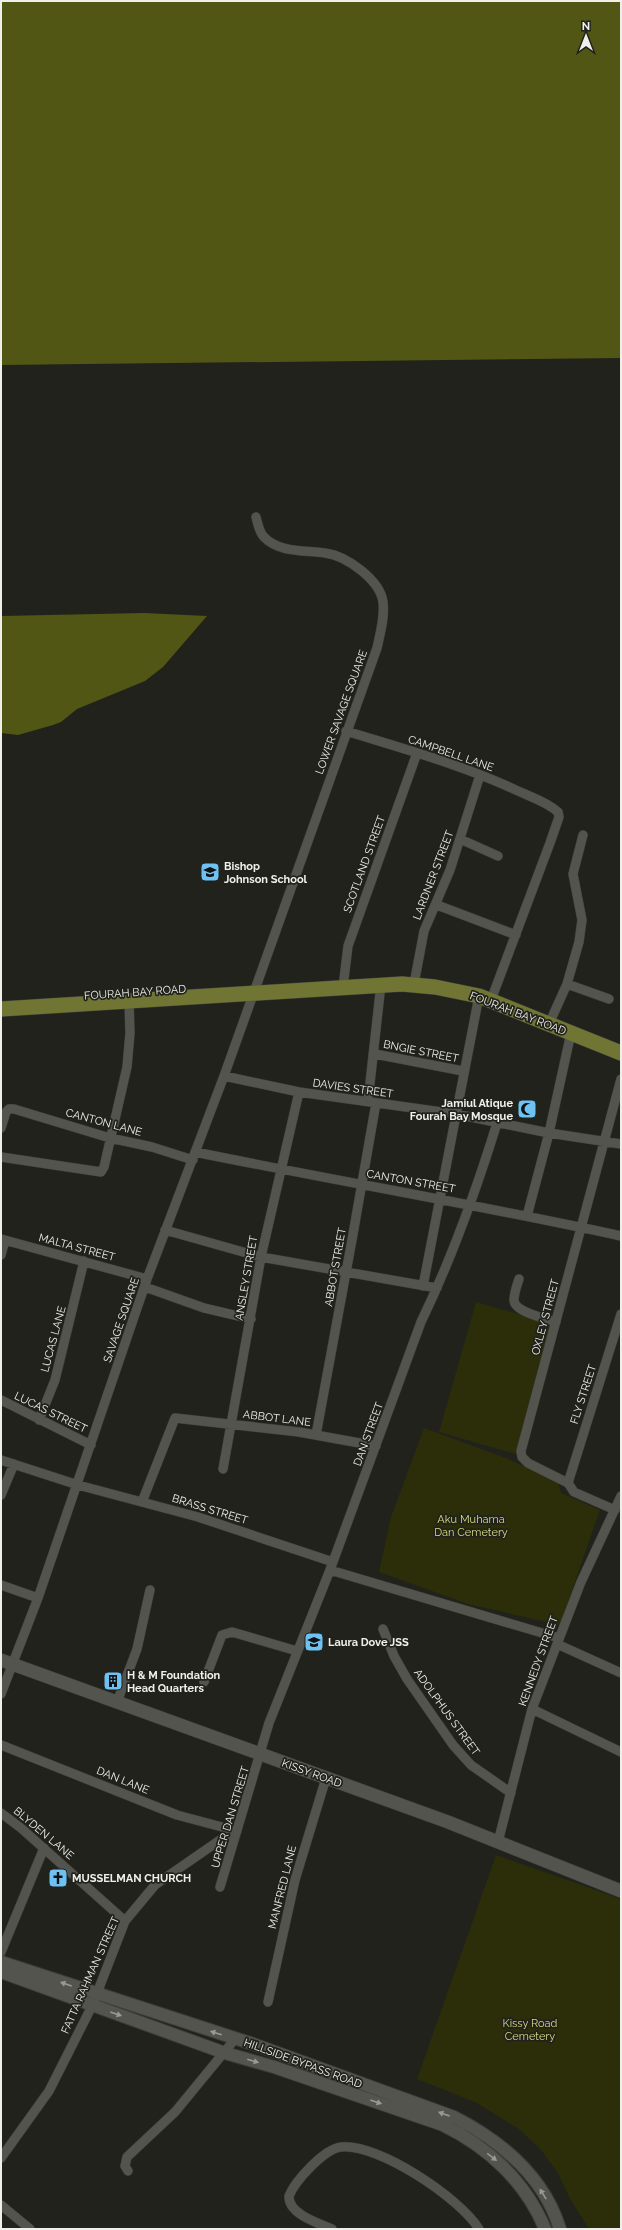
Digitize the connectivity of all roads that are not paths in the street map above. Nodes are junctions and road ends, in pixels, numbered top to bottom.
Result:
1 (256, 517) dead end
2 (346, 731) junction
3 (417, 753) junction
4 (480, 775) junction
5 (583, 835) dead end
6 (460, 839) junction
7 (498, 856) dead end
8 (437, 905) junction
9 (516, 935) junction
10 (381, 984) junction
11 (414, 984) junction
12 (567, 984) junction
13 (343, 987) junction
14 (259, 990) junction
15 (203, 991) junction
16 (485, 998) junction
17 (97, 999) junction
18 (609, 999) dead end
19 (1, 1001) edge
20 (129, 1001) junction
21 (1, 1009) edge
22 (549, 1024) junction
23 (571, 1033) junction
24 (621, 1053) edge
25 (375, 1054) junction
26 (463, 1071) junction
27 (224, 1076) junction
28 (621, 1079) edge
29 (299, 1092) junction
30 (372, 1102) junction
31 (456, 1114) junction
32 (497, 1123) junction
33 (1, 1128) edge
34 (549, 1133) junction
35 (110, 1138) junction
36 (604, 1141) junction
37 (621, 1144) edge
38 (194, 1156) junction
39 (1, 1157) edge
40 (280, 1170) junction
41 (362, 1184) junction
42 (441, 1200) junction
43 (470, 1204) junction
44 (527, 1216) junction
45 (580, 1227) junction
46 (165, 1230) junction
47 (621, 1236) edge
48 (3, 1240) edge
49 (1, 1255) edge
50 (261, 1257) junction
51 (84, 1261) junction
52 (347, 1272) junction
53 (519, 1279) dead end
54 (146, 1283) junction
55 (423, 1286) junction
56 (438, 1288) junction
57 (621, 1314) edge
58 (251, 1319) junction
59 (556, 1322) junction
60 (1, 1400) edge
61 (39, 1420) junction
62 (231, 1424) junction
63 (316, 1434) junction
64 (91, 1445) junction
65 (376, 1446) junction
66 (1, 1460) edge
67 (14, 1464) junction
68 (223, 1469) dead end
69 (568, 1483) junction
70 (78, 1485) junction
71 (1, 1495) edge
72 (621, 1496) edge
73 (142, 1502) junction
74 (615, 1510) junction
75 (332, 1566) junction
76 (1, 1585) edge
77 (150, 1590) dead end
78 (38, 1598) junction
79 (383, 1629) dead end
80 (558, 1641) junction
81 (296, 1652) junction
82 (7, 1662) edge
83 (621, 1673) edge
84 (204, 1682) dead end
85 (1, 1694) edge
86 (117, 1702) junction
87 (532, 1709) junction
88 (1, 1745) edge
89 (621, 1752) edge
90 (261, 1755) junction
91 (326, 1778) junction
92 (511, 1793) junction
93 (1, 1813) edge
94 (236, 1831) junction
95 (498, 1842) junction
96 (44, 1848) junction
97 (220, 1887) dead end
98 (621, 1891) edge
99 (125, 1921) junction
100 (1, 1952) edge
101 (1, 1962) edge
102 (1, 1972) edge
103 (97, 1994) junction
104 (268, 2002) dead end
105 (92, 2006) junction
106 (235, 2039) junction
107 (225, 2053) junction
108 (1, 2158) edge
109 (128, 2171) dead end
110 (1, 2205) edge
111 (30, 2229) edge
112 (332, 2229) edge
113 (479, 2229) edge
114 (545, 2229) edge
115 (560, 2229) edge

1 - 2 street, LOWER SAVAGE SQUARE
2 - 3 street, CAMPBELL LANE
2 - 14 street, LOWER SAVAGE SQUARE
3 - 4 street, CAMPBELL LANE
3 - 13 street, SCOTLAND STREET
4 - 6 street, LARDNER STREET
4 - 9 street, CAMPBELL LANE
5 - 12 street
6 - 7 street
6 - 8 street, LARDNER STREET
8 - 9 street
8 - 11 street, LARDNER STREET
9 - 16 street
10 - 11 main road, FOURAH BAY ROAD
10 - 13 main road, FOURAH BAY ROAD
10 - 25 street, ABBOT STREET
11 - 16 main road, FOURAH BAY ROAD
12 - 18 street
12 - 22 street
13 - 14 main road, FOURAH BAY ROAD
14 - 15 main road, FOURAH BAY ROAD
14 - 27 street, SAVAGE SQUARE
15 - 17 main road, FOURAH BAY ROAD
15 - 20 main road, FOURAH BAY ROAD
16 - 22 main road, FOURAH BAY ROAD
16 - 26 street
17 - 19 main road, FOURAH BAY ROAD
17 - 20 main road, FOURAH BAY ROAD
17 - 21 main road, FOURAH BAY ROAD
20 - 35 street
22 - 23 main road, FOURAH BAY ROAD
23 - 24 main road, FOURAH BAY ROAD
23 - 34 street
25 - 26 street, BNGIE STREET
25 - 30 street, ABBOT STREET
26 - 31 street
27 - 29 street, DAVIES STREET
27 - 38 street, SAVAGE SQUARE
28 - 36 street, OXLEY STREET
29 - 30 street, DAVIES STREET
29 - 40 street, ANSLEY STREET
30 - 31 street, DAVIES STREET
30 - 41 street, ABBOT STREET
31 - 32 street, DAVIES STREET
31 - 42 street
32 - 34 street, DAVIES STREET
32 - 43 street, DAN STREET
33 - 35 street, CANTON LANE
34 - 36 street, DAVIES STREET
34 - 44 street
35 - 38 street, CANTON LANE
35 - 39 street
36 - 37 street, DAVIES STREET
36 - 45 street, OXLEY STREET
38 - 40 street, CANTON STREET
38 - 46 street, SAVAGE SQUARE
40 - 41 street, CANTON STREET
40 - 50 street, ANSLEY STREET
41 - 42 street, CANTON STREET
41 - 52 street, ABBOT STREET
42 - 43 street, CANTON STREET
42 - 55 street
43 - 44 street, CANTON STREET
43 - 56 street, DAN STREET
44 - 45 street, CANTON STREET
45 - 47 street, CANTON STREET
45 - 59 street, OXLEY STREET
46 - 50 street
46 - 54 street, SAVAGE SQUARE
48 - 49 street
48 - 51 street, MALTA STREET
50 - 52 street
50 - 58 street, ANSLEY STREET
51 - 54 street, MALTA STREET
51 - 61 street, LUCAS LANE
52 - 55 street
52 - 63 street, ABBOT STREET
53 - 59 street
54 - 58 street, MALTA STREET
54 - 64 street, SAVAGE SQUARE
55 - 56 street
56 - 65 street, DAN STREET
57 - 69 street, FLY STREET
58 - 62 street, ANSLEY STREET
59 - 69 street, OXLEY STREET
60 - 61 street, LUCAS STREET
61 - 64 street, LUCAS STREET
62 - 63 street, ABBOT LANE
62 - 68 street, ANSLEY STREET
62 - 73 street, ABBOT LANE
63 - 65 street, ABBOT LANE
64 - 70 street, SAVAGE SQUARE
65 - 75 street, DAN STREET
66 - 67 street, BRASS STREET
67 - 70 street, BRASS STREET
67 - 71 street
69 - 74 street, OXLEY STREET
70 - 73 street, BRASS STREET
70 - 78 street, SAVAGE SQUARE
72 - 74 street, KENNEDY STREET
73 - 75 street, BRASS STREET
74 - 80 street, KENNEDY STREET
75 - 80 street, BRASS STREET
75 - 81 street, DAN STREET
76 - 78 street
77 - 86 street
78 - 82 street, SAVAGE SQUARE
79 - 92 street, ADOLPHUS STREET
80 - 83 street, BRASS STREET
80 - 87 street, KENNEDY STREET
81 - 84 street
81 - 90 street, DAN STREET
82 - 85 street, SAVAGE SQUARE
82 - 86 main road, KISSY ROAD
86 - 90 main road, KISSY ROAD
87 - 89 street
87 - 92 street, KENNEDY STREET
88 - 94 street, DAN LANE
90 - 91 main road, KISSY ROAD
90 - 94 street, UPPER DAN STREET
91 - 95 main road, KISSY ROAD
91 - 104 street, MANFRED LANE
92 - 95 street, KENNEDY STREET
93 - 96 street, BLYDEN LANE
94 - 97 street, UPPER DAN STREET
94 - 99 street, FATTA RAHMAN STREET
95 - 98 main road, KISSY ROAD
96 - 99 street, BLYDEN LANE
96 - 100 street
99 - 103 street, FATTA RAHMAN STREET
103 -> 101 street, HILLSIDE BYPASS ROAD
102 - 105 street, HILLSIDE BYPASS ROAD
103 - 105 street, FATTA RAHMAN STREET
106 -> 103 street, HILLSIDE BYPASS ROAD
105 -> 107 street, HILLSIDE BYPASS ROAD
105 - 108 street, FATTA RAHMAN STREET
106 - 107 street
115 -> 106 street, HILLSIDE BYPASS ROAD
107 - 109 street
107 -> 114 street, HILLSIDE BYPASS ROAD
110 - 111 street
112 - 113 street

